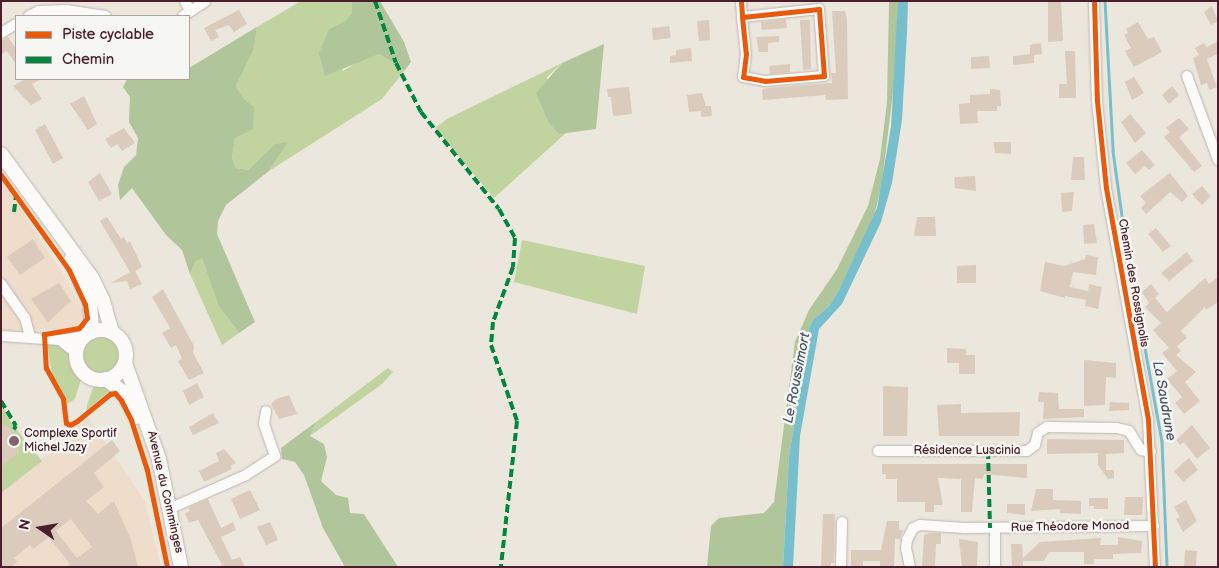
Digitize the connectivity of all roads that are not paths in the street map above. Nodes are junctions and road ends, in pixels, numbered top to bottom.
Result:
1 (185, 1) edge
2 (206, 1) edge
3 (741, 1) edge
4 (1094, 1) edge
5 (186, 14) edge
6 (31, 15) edge
7 (99, 15) edge
8 (742, 16) junction
9 (15, 25) edge
10 (1, 33) edge
11 (1187, 76) dead end
12 (1, 154) edge
13 (1218, 160) edge
14 (47, 214) junction
15 (1, 284) edge
16 (112, 333) junction
17 (89, 334) junction
18 (1, 336) edge
19 (30, 337) junction
20 (60, 340) junction
21 (77, 354) junction
22 (125, 363) junction
23 (106, 379) junction
24 (266, 411) dead end
25 (878, 451) dead end
26 (1151, 452) junction
27 (169, 510) junction
28 (842, 522) dead end
29 (1154, 526) junction
30 (995, 528) junction
31 (174, 567) edge
32 (181, 567) edge
33 (841, 567) edge
34 (910, 567) edge
35 (995, 567) edge
36 (1155, 567) edge

1 - 5 street
2 - 5 street
3 - 8 street
4 - 26 street, Chemin des Rossignolis
6 - 7 street
8 - 8 street
9 - 10 street
11 - 13 street
12 - 14 main road
14 - 16 main road
14 - 17 main road
15 - 19 street
16 - 17 main road
16 - 22 main road
17 - 20 street
17 - 21 main road
18 - 19 street
19 - 20 street
20 - 21 street
21 - 23 main road
22 - 23 main road
22 - 27 main road, Avenue du Comminges
23 - 31 main road, Avenue du Comminges
24 - 27 street
25 - 26 street, Résidence Luscinia
26 - 29 street, Chemin des Rossignolis
27 - 32 main road, Avenue du Comminges
28 - 33 street
29 - 30 street, Rue Théodore Monod
29 - 36 street, Chemin des Rossignolis
30 - 34 street
30 - 35 street, Rue Théodore Monod

